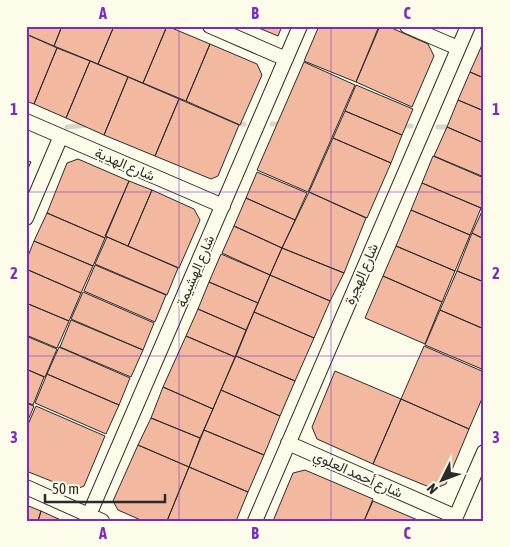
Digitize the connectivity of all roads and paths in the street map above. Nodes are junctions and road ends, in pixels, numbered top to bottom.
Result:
1 (210, 26) edge
2 (300, 26) edge
3 (407, 26) edge
4 (468, 26) edge
5 (458, 48) junction
6 (286, 59) junction
7 (26, 122) edge
8 (61, 136) junction
9 (223, 206) junction
10 (26, 218) edge
11 (288, 443) junction
12 (484, 452) edge
13 (26, 487) edge
14 (89, 515) junction
15 (455, 519) edge
16 (102, 521) edge
17 (255, 521) edge

1 - 6 street
2 - 6 street, شارع الهشيمة
3 - 5 street
4 - 5 street, شارع الهجرة
5 - 11 street, شارع الهجرة
6 - 9 street, شارع الهشيمة
7 - 8 street, شارع الهدية
8 - 9 street, شارع الهدية
8 - 10 street
9 - 14 street, شارع الهشيمة
11 - 15 street, شارع أحمد العلوي
11 - 17 street, شارع الهجرة
12 - 15 street
13 - 14 street
14 - 16 street

